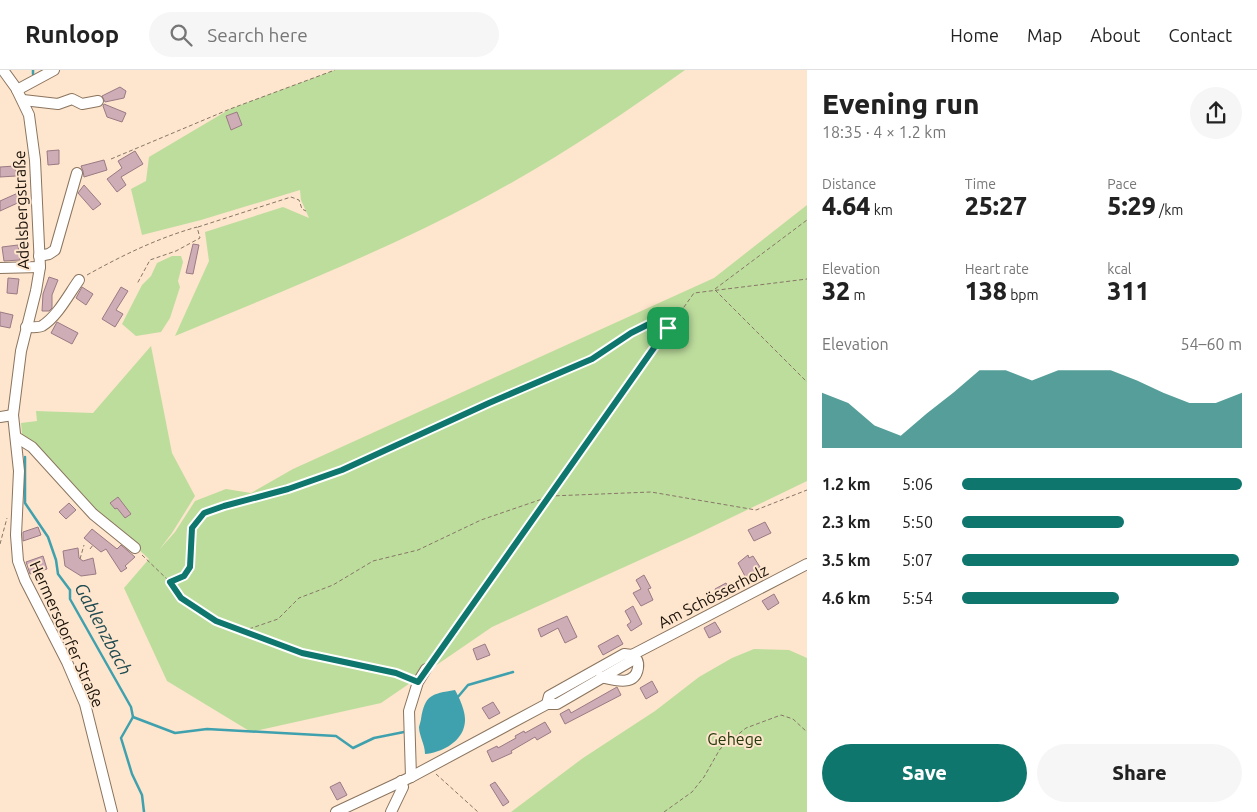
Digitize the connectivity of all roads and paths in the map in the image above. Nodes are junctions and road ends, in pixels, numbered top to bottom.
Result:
1 (2, 70) edge
2 (54, 70) edge
3 (335, 70) edge
4 (17, 90) junction
5 (23, 100) junction
6 (98, 101) dead end
7 (111, 159) dead end
8 (78, 173) dead end
9 (306, 211) dead end
10 (807, 220) edge
11 (197, 227) junction
12 (39, 256) junction
13 (40, 267) junction
14 (0, 268) edge
15 (807, 279) edge
16 (79, 280) joint
17 (137, 284) dead end
18 (714, 289) junction
19 (26, 327) junction
20 (668, 328) junction
21 (807, 382) edge
22 (13, 415) junction
23 (0, 417) edge
24 (16, 436) junction
25 (807, 490) edge
26 (551, 496) junction
27 (17, 506) junction
28 (0, 544) edge
29 (84, 545) dead end
30 (92, 545) dead end
31 (135, 548) joint
32 (90, 549) dead end
33 (81, 558) dead end
34 (807, 564) edge
35 (170, 582) junction
36 (243, 631) junction
37 (632, 655) junction
38 (426, 669) joint
39 (601, 678) junction
40 (418, 682) junction
41 (547, 704) junction
42 (807, 732) edge
43 (428, 768) junction
44 (406, 779) junction
45 (112, 812) edge
46 (336, 812) edge
47 (391, 812) edge
48 (478, 812) edge
49 (664, 812) edge

1 - 4 street, Adelsbergstraße
2 - 4 street
3 - 7 path
4 - 5 street, Adelsbergstraße
5 - 6 street
5 - 12 street, Adelsbergstraße
8 - 12 street
9 - 11 path
10 - 18 path
11 - 16 path
11 - 17 path
12 - 13 street, Adelsbergstraße
13 - 14 street
13 - 19 street, Adelsbergstraße
15 - 18 path
16 - 19 street
18 - 20 path
18 - 21 path
19 - 22 street, Adelsbergstraße
20 - 26 path
20 - 35 path
22 - 23 street
22 - 24 street, Hermersdorfer Straße
24 - 27 street, Hermersdorfer Straße
24 - 31 street
25 - 26 path
26 - 36 path
26 - 38 path
27 - 28 path
27 - 45 street, Hermersdorfer Straße
29 - 33 path
30 - 32 path
31 - 35 path
34 - 37 street, Am Schösserholz
35 - 36 path
36 - 40 path
37 - 39 street, Am Schösserholz
37 - 39 street
37 - 41 street, Am Schösserholz
38 - 40 street
39 - 41 street, Am Schösserholz
40 - 44 street
41 - 43 street, Am Schösserholz
42 - 49 path
43 - 44 street, Am Schösserholz
43 - 48 path
44 - 46 street, Am Schösserholz
44 - 47 street

